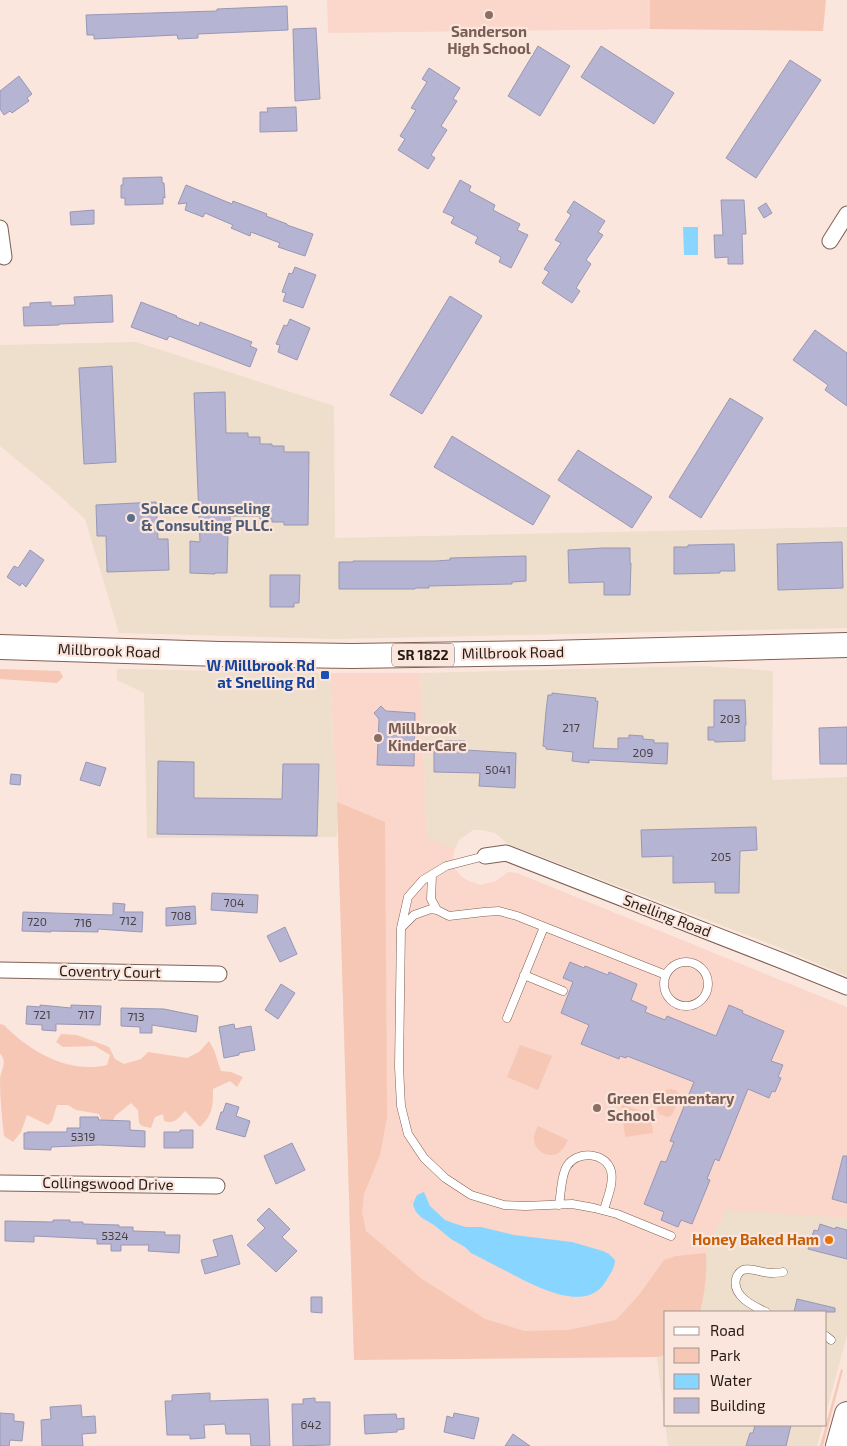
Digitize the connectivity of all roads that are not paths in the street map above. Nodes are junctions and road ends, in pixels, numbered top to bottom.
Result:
1 (847, 214) edge
2 (0, 228) edge
3 (830, 242) dead end
4 (4, 256) dead end
5 (847, 645) edge
6 (0, 646) edge
7 (485, 856) joint
8 (432, 874) junction
9 (436, 910) junction
10 (544, 927) junction
11 (401, 928) junction
12 (0, 970) edge
13 (219, 974) dead end
14 (524, 975) junction
15 (666, 975) junction
16 (847, 987) edge
17 (563, 991) dead end
18 (507, 1018) dead end
19 (0, 1183) edge
20 (217, 1186) dead end
21 (559, 1205) junction
22 (604, 1210) junction
23 (671, 1236) dead end
24 (783, 1272) dead end
25 (764, 1311) edge
26 (847, 1414) edge
27 (838, 1446) edge

1 - 3 street
2 - 4 street
5 - 6 main road, Millbrook Road / SR 1822
7 - 8 lane
7 - 16 street, Snelling Road
8 - 9 lane
8 - 11 lane
9 - 10 lane
9 - 11 lane
10 - 14 lane
10 - 15 lane
11 - 21 lane
12 - 13 street, Coventry Court
14 - 17 lane
14 - 18 lane
15 - 15 lane
19 - 20 street, Collingswood Drive
21 - 22 lane
21 - 22 lane
22 - 23 lane
24 - 25 lane
26 - 27 main road

